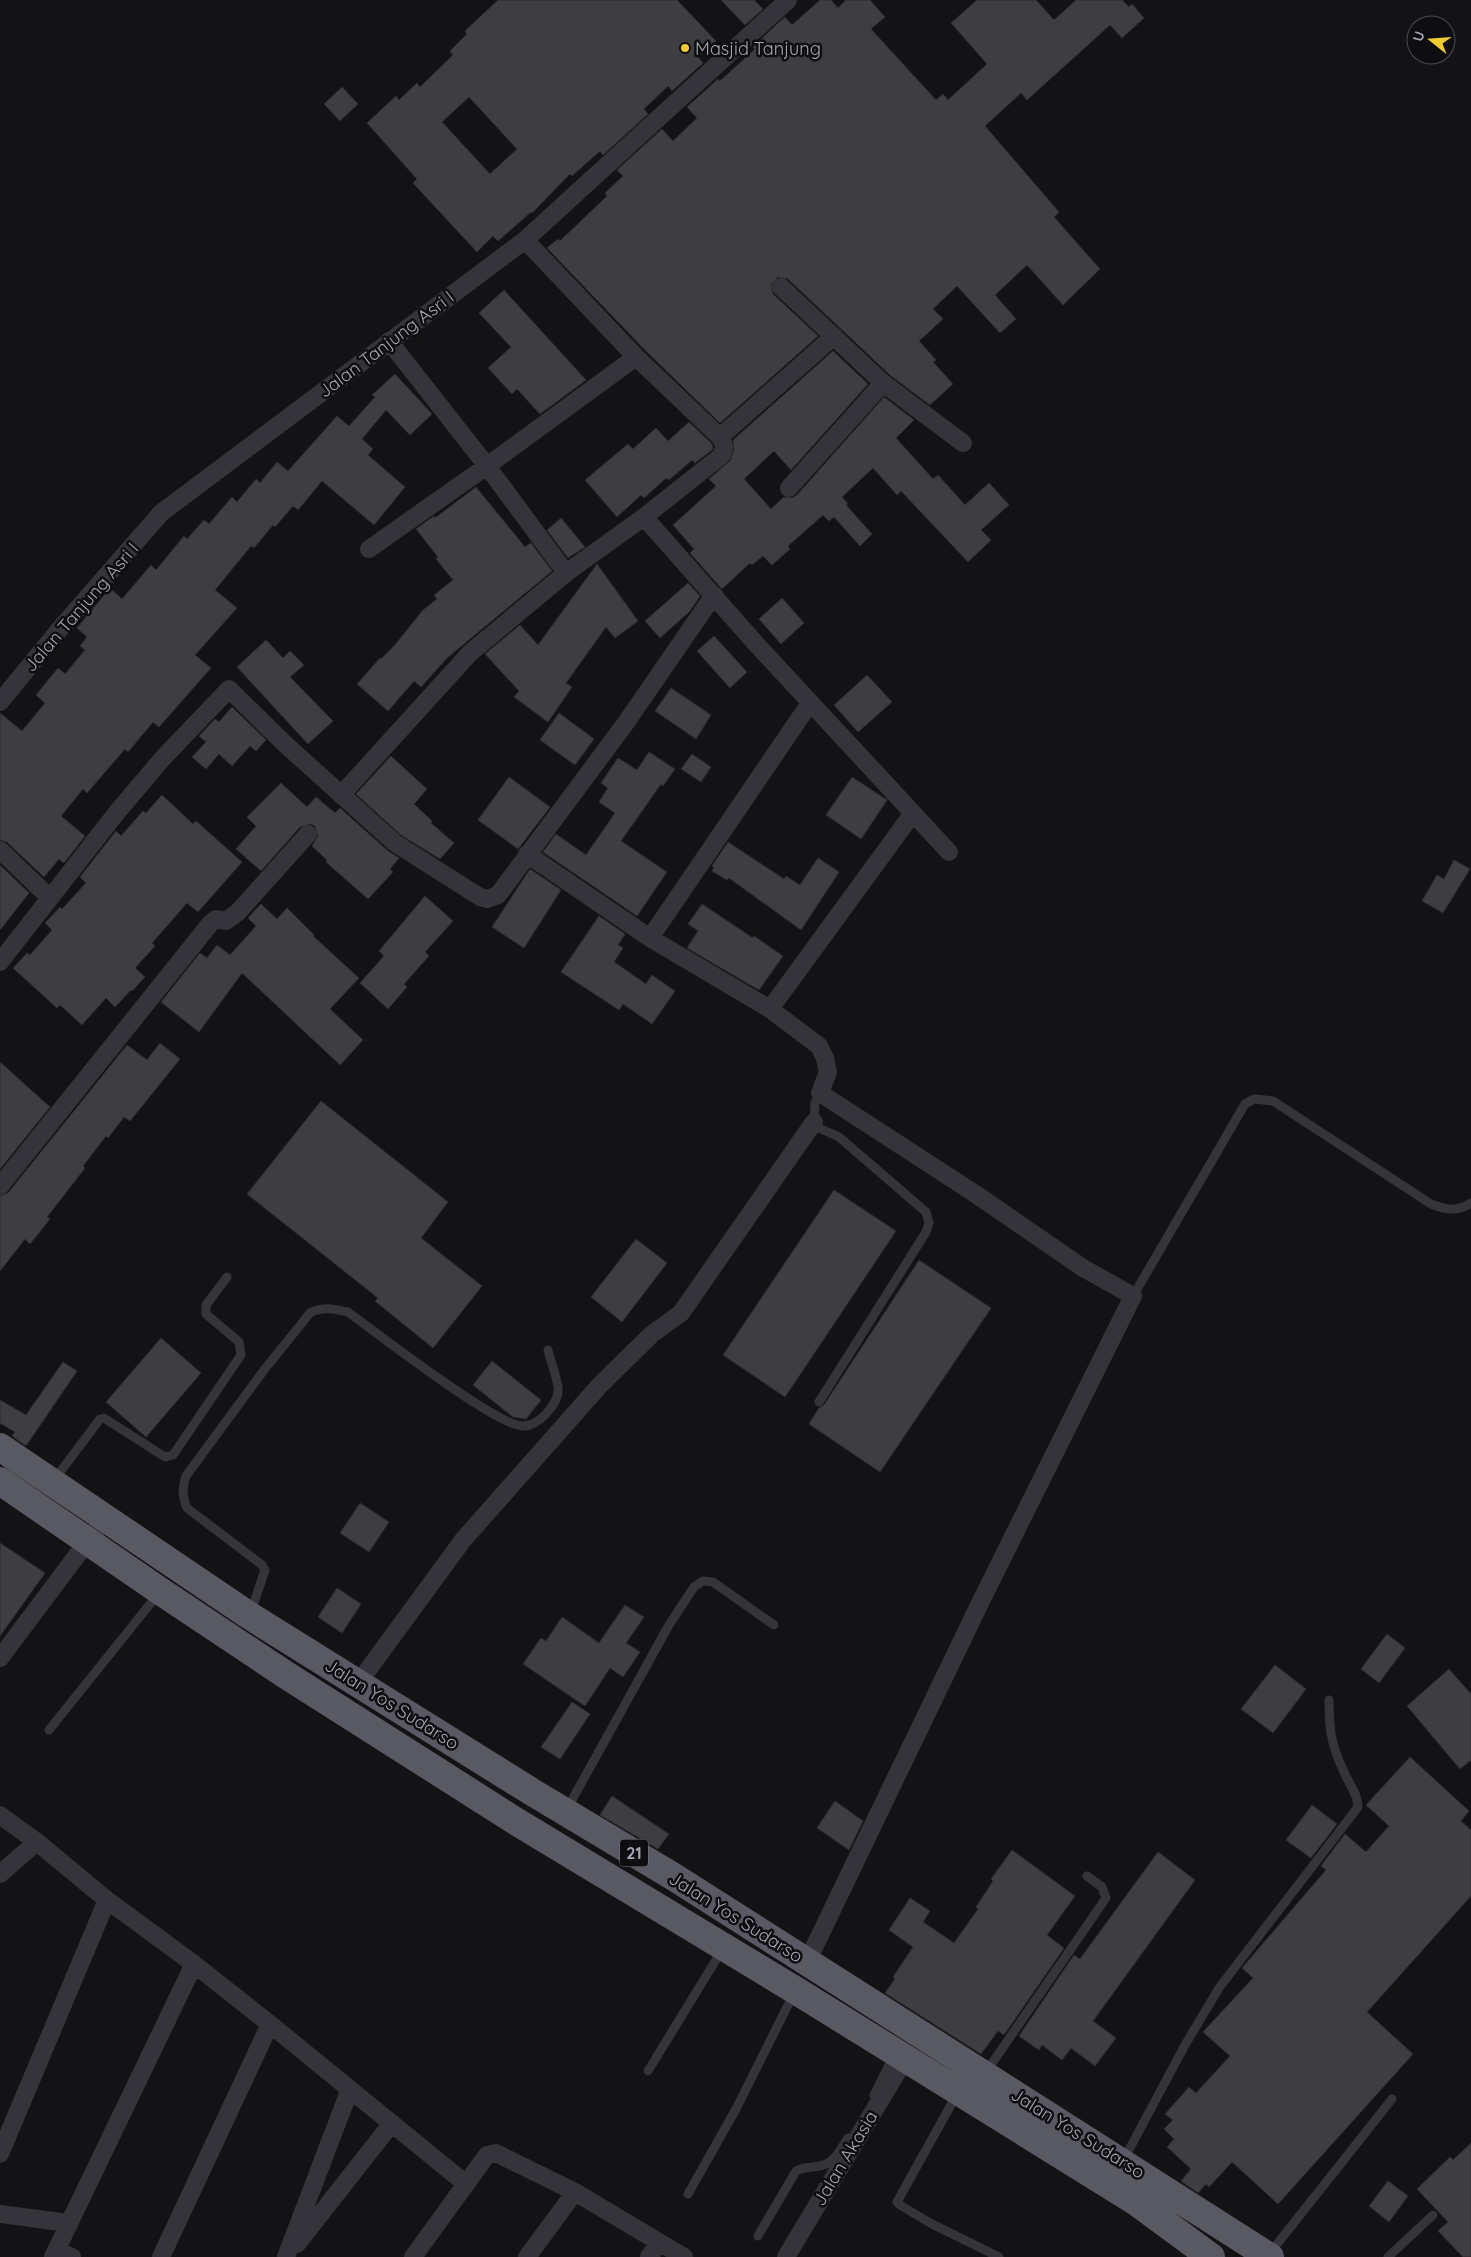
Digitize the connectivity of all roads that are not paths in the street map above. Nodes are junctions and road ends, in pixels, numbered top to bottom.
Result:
1 (788, 0) edge
2 (525, 240) junction
3 (781, 286) dead end
4 (834, 336) junction
5 (389, 341) junction
6 (636, 357) junction
7 (883, 384) junction
8 (720, 437) junction
9 (963, 443) dead end
10 (487, 466) junction
11 (789, 488) dead end
12 (644, 517) junction
13 (369, 549) dead end
14 (566, 573) junction
15 (714, 595) junction
16 (0, 702) edge
17 (810, 703) junction
18 (340, 795) junction
19 (913, 813) junction
20 (308, 834) dead end
21 (0, 850) edge
22 (949, 852) dead end
23 (527, 854) junction
24 (50, 898) junction
25 (650, 938) junction
26 (0, 962) edge
27 (770, 1009) junction
28 (820, 1093) junction
29 (814, 1122) junction
30 (0, 1186) edge
31 (1471, 1203) edge
32 (227, 1277) dead end
33 (1133, 1296) junction
34 (548, 1350) dead end
35 (819, 1402) dead end
36 (0, 1447) edge
37 (0, 1481) edge
38 (53, 1483) junction
39 (105, 1518) junction
40 (88, 1541) junction
41 (160, 1591) junction
42 (247, 1614) junction
43 (774, 1625) dead end
44 (0, 1658) edge
45 (359, 1682) junction
46 (1329, 1700) dead end
47 (48, 1730) dead end
48 (532, 1792) junction
49 (566, 1812) junction
50 (0, 1815) edge
51 (517, 1822) junction
52 (37, 1842) junction
53 (0, 1874) edge
54 (1087, 1876) dead end
55 (107, 1900) junction
56 (723, 1947) junction
57 (807, 1962) junction
58 (194, 1964) junction
59 (795, 1990) junction
60 (270, 2024) junction
61 (900, 2056) junction
62 (648, 2071) dead end
63 (984, 2074) junction
64 (350, 2089) junction
65 (959, 2092) junction
66 (1392, 2099) dead end
67 (392, 2123) junction
68 (0, 2154) edge
69 (1123, 2162) junction
70 (466, 2184) junction
71 (1107, 2185) junction
72 (575, 2192) junction
73 (688, 2194) dead end
74 (0, 2214) edge
75 (1433, 2215) dead end
76 (68, 2223) junction
77 (758, 2236) dead end
78 (659, 2242) junction
79 (61, 2255) edge
80 (1270, 2256) edge
81 (161, 2257) edge
82 (286, 2257) edge
83 (413, 2257) edge
84 (527, 2257) edge
85 (649, 2257) edge
86 (684, 2257) edge
87 (786, 2257) edge
88 (999, 2257) edge
89 (1211, 2257) edge
90 (1388, 2257) edge

1 - 2 street, Jalan Tanjung Asri I
2 - 5 street, Jalan Tanjung Asri I
2 - 6 street
3 - 4 street
4 - 7 street
4 - 8 street
5 - 10 street
5 - 16 street, Jalan Tanjung Asri I
6 - 8 street
6 - 10 street
7 - 9 street
7 - 11 street
8 - 12 street
10 - 13 street
10 - 14 street
12 - 14 street
12 - 15 street
14 - 18 street
15 - 17 street
15 - 23 street
17 - 19 street
17 - 25 street
18 - 23 street
18 - 24 street
19 - 22 street
19 - 27 street
20 - 30 street
21 - 24 street
23 - 25 street
24 - 26 street
25 - 27 street
27 - 28 street
28 - 29 lane
28 - 33 street
29 - 35 lane
29 - 45 street
31 - 33 lane
32 - 38 lane
33 - 57 street
34 - 42 lane
36 - 38 highway, Jalan Yos Sudarso / 21
37 - 40 highway, Jalan Yos Sudarso / 21
38 - 39 highway, Jalan Yos Sudarso / 21
39 - 40 street
39 - 42 highway, Jalan Yos Sudarso / 21
40 - 41 highway, Jalan Yos Sudarso / 21
40 - 44 street
41 - 47 lane
41 - 51 highway, Jalan Yos Sudarso / 21
42 - 45 highway, Jalan Yos Sudarso / 21
43 - 49 lane
45 - 48 highway, Jalan Yos Sudarso / 21
46 - 69 lane
48 - 49 highway, Jalan Yos Sudarso / 21
48 - 51 highway
49 - 57 highway, Jalan Yos Sudarso / 21
50 - 52 street
51 - 56 highway, Jalan Yos Sudarso / 21
52 - 53 street
52 - 55 street
54 - 63 lane
55 - 58 street
55 - 68 street
56 - 59 highway, Jalan Yos Sudarso / 21
56 - 62 lane
57 - 63 highway, Jalan Yos Sudarso / 21
58 - 60 street
58 - 76 street
59 - 61 highway, Jalan Yos Sudarso / 21
59 - 73 lane
60 - 64 street
60 - 81 street
61 - 65 highway, Jalan Yos Sudarso / 21
61 - 77 lane
61 - 87 street, Jalan Akasia
63 - 69 highway, Jalan Yos Sudarso / 21
64 - 67 street
64 - 82 street
65 - 71 highway, Jalan Yos Sudarso / 21
65 - 88 lane
66 - 80 lane
67 - 70 street
67 - 82 street
69 - 71 highway
69 - 80 highway, Jalan Yos Sudarso / 21
70 - 72 street
70 - 83 street
71 - 89 highway, Jalan Yos Sudarso / 21
72 - 78 street
72 - 84 street
74 - 76 street
75 - 90 lane
76 - 79 street
78 - 85 street
78 - 86 street

